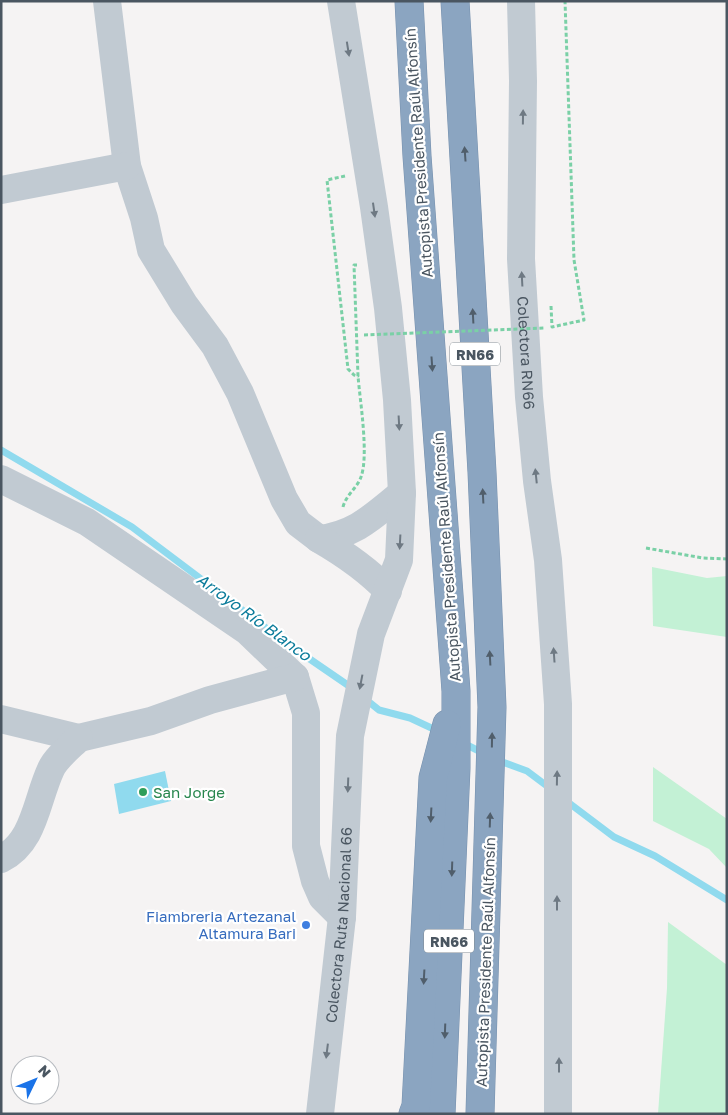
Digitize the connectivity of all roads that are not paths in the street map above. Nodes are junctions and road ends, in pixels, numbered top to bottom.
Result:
1 (107, 1) edge
2 (341, 1) edge
3 (409, 1) edge
4 (455, 1) edge
5 (520, 1) edge
6 (127, 166) junction
7 (1, 190) edge
8 (1, 479) edge
9 (384, 507) junction
10 (319, 539) junction
11 (388, 591) junction
12 (295, 677) junction
13 (1, 719) edge
14 (79, 738) junction
15 (446, 767) junction
16 (1, 859) edge
17 (342, 918) junction
18 (320, 1114) edge
19 (413, 1114) edge
20 (442, 1114) edge
21 (480, 1114) edge
22 (558, 1114) edge

1 - 6 street
2 -> 9 street, Colectora Ruta Nacional 66
3 -> 15 highway, Autopista Presidente Raúl Alfonsín / RN66
21 -> 4 highway, Autopista Presidente Raúl Alfonsín / RN66
22 -> 5 street, Colectora RN66
6 - 7 street
6 - 10 street
8 - 12 street
9 - 10 street
9 -> 11 street, Colectora Ruta Nacional 66
10 - 11 street
11 -> 17 street, Colectora Ruta Nacional 66
12 - 14 street
12 - 17 street
13 - 14 street
14 - 16 street
15 -> 19 highway
15 -> 20 highway, Autopista Presidente Raúl Alfonsín / RN66
17 -> 18 street, Colectora Ruta Nacional 66

